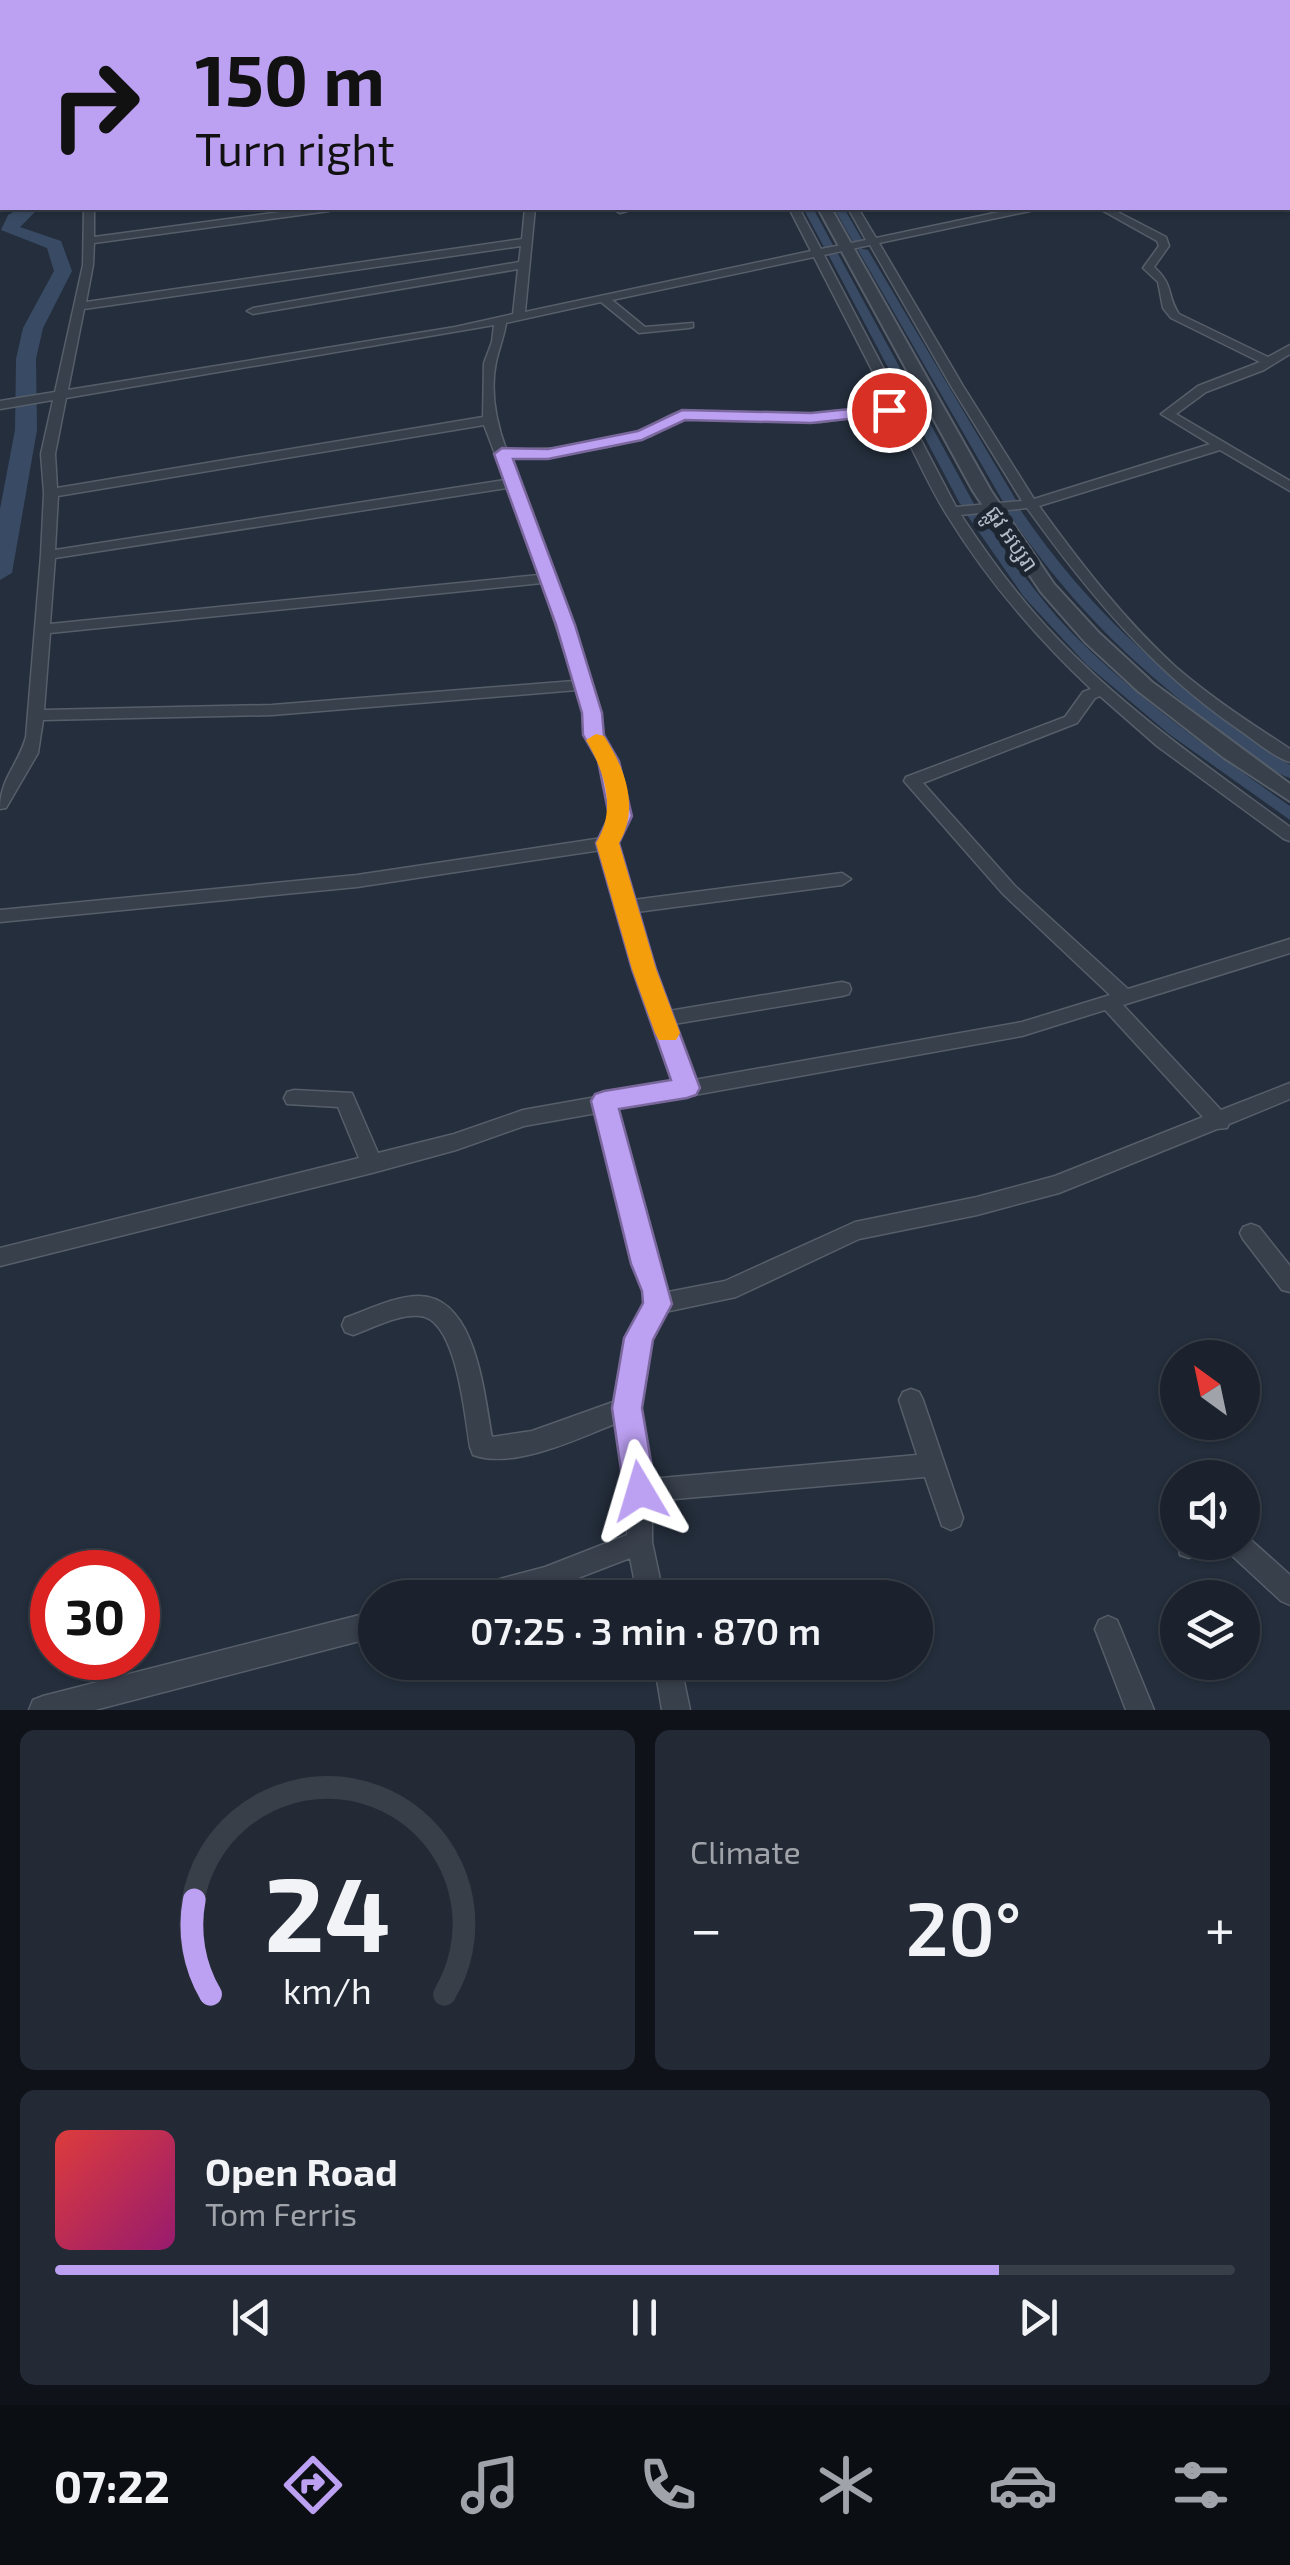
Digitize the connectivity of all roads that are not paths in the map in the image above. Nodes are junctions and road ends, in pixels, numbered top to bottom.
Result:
1 (89, 210) edge
2 (313, 210) edge
3 (530, 210) edge
4 (795, 210) edge
5 (825, 210) edge
6 (854, 210) edge
7 (1021, 210) edge
8 (1107, 210) edge
9 (87, 240) junction
10 (525, 242) junction
11 (874, 242) junction
12 (846, 248) junction
13 (818, 253) junction
14 (526, 264) junction
15 (602, 298) junction
16 (80, 306) junction
17 (253, 311) dead end
18 (520, 316) junction
19 (500, 321) junction
20 (689, 325) dead end
21 (1290, 349) edge
22 (1269, 362) junction
23 (54, 396) junction
24 (0, 405) edge
25 (902, 416) junction
26 (489, 420) junction
27 (1221, 446) junction
28 (502, 454) junction
29 (512, 483) junction
30 (1290, 487) edge
31 (51, 494) junction
32 (1031, 504) junction
33 (991, 508) junction
34 (952, 512) junction
35 (48, 554) junction
36 (548, 578) junction
37 (42, 628) junction
38 (582, 684) junction
39 (1102, 690) junction
40 (34, 715) junction
41 (1290, 757) edge
42 (1290, 794) edge
43 (0, 804) edge
44 (1290, 835) edge
45 (608, 843) junction
46 (842, 879) dead end
47 (628, 907) junction
48 (0, 916) edge
49 (1290, 946) edge
50 (842, 989) dead end
51 (1117, 999) junction
52 (662, 1019) junction
53 (687, 1088) junction
54 (1290, 1092) edge
55 (294, 1098) dead end
56 (604, 1101) junction
57 (1220, 1122) junction
58 (372, 1164) junction
59 (1251, 1232) dead end
60 (0, 1257) edge
61 (1290, 1283) edge
62 (658, 1304) junction
63 (353, 1325) dead end
64 (911, 1400) dead end
65 (627, 1408) junction
66 (930, 1465) junction
67 (640, 1491) junction
68 (950, 1518) dead end
69 (639, 1542) junction
70 (1255, 1560) edge
71 (545, 1580) edge
72 (647, 1580) edge
73 (1290, 1592) edge
74 (358, 1628) edge
75 (1108, 1630) dead end
76 (670, 1680) edge
77 (43, 1710) edge
78 (676, 1710) edge
79 (1140, 1710) edge

1 - 9 street
2 - 9 street
3 - 10 street
4 - 13 street
5 - 12 street, ផ្លូវ អប្សរា
6 - 11 street
7 - 11 street
8 - 22 street
9 - 16 street
10 - 14 street
10 - 16 street
11 - 12 street
11 - 32 street
12 - 13 street
12 - 33 street, ផ្លូវ អប្សរា
13 - 15 street
13 - 25 street
14 - 17 street
14 - 18 street
15 - 18 street
15 - 20 street
16 - 23 street
18 - 19 street
19 - 23 street
19 - 26 street
21 - 22 street
22 - 27 street
23 - 24 street
23 - 31 street
25 - 28 street
25 - 34 street
26 - 28 street
26 - 31 street
27 - 30 street
27 - 32 street
28 - 29 street
29 - 35 street
29 - 36 street
31 - 35 street
32 - 33 street
32 - 41 street
33 - 34 street
33 - 42 street, ផ្លូវ អប្សរា
34 - 39 street
35 - 37 street
36 - 37 street
36 - 38 street
37 - 40 street
38 - 40 street
38 - 45 street
39 - 44 street
39 - 51 street
40 - 43 street
45 - 47 street
45 - 48 street
46 - 47 street
47 - 52 street
49 - 51 street
50 - 52 street
51 - 53 street
51 - 57 street
52 - 53 street
53 - 56 street
54 - 57 street
55 - 58 street
56 - 58 street
56 - 62 street
57 - 62 street
58 - 60 street
59 - 61 street
62 - 65 street
63 - 65 street
64 - 66 street
65 - 67 street
66 - 67 street
66 - 68 street
67 - 69 street
69 - 71 street
69 - 72 street
70 - 73 street
74 - 77 street
75 - 79 street
76 - 78 street

